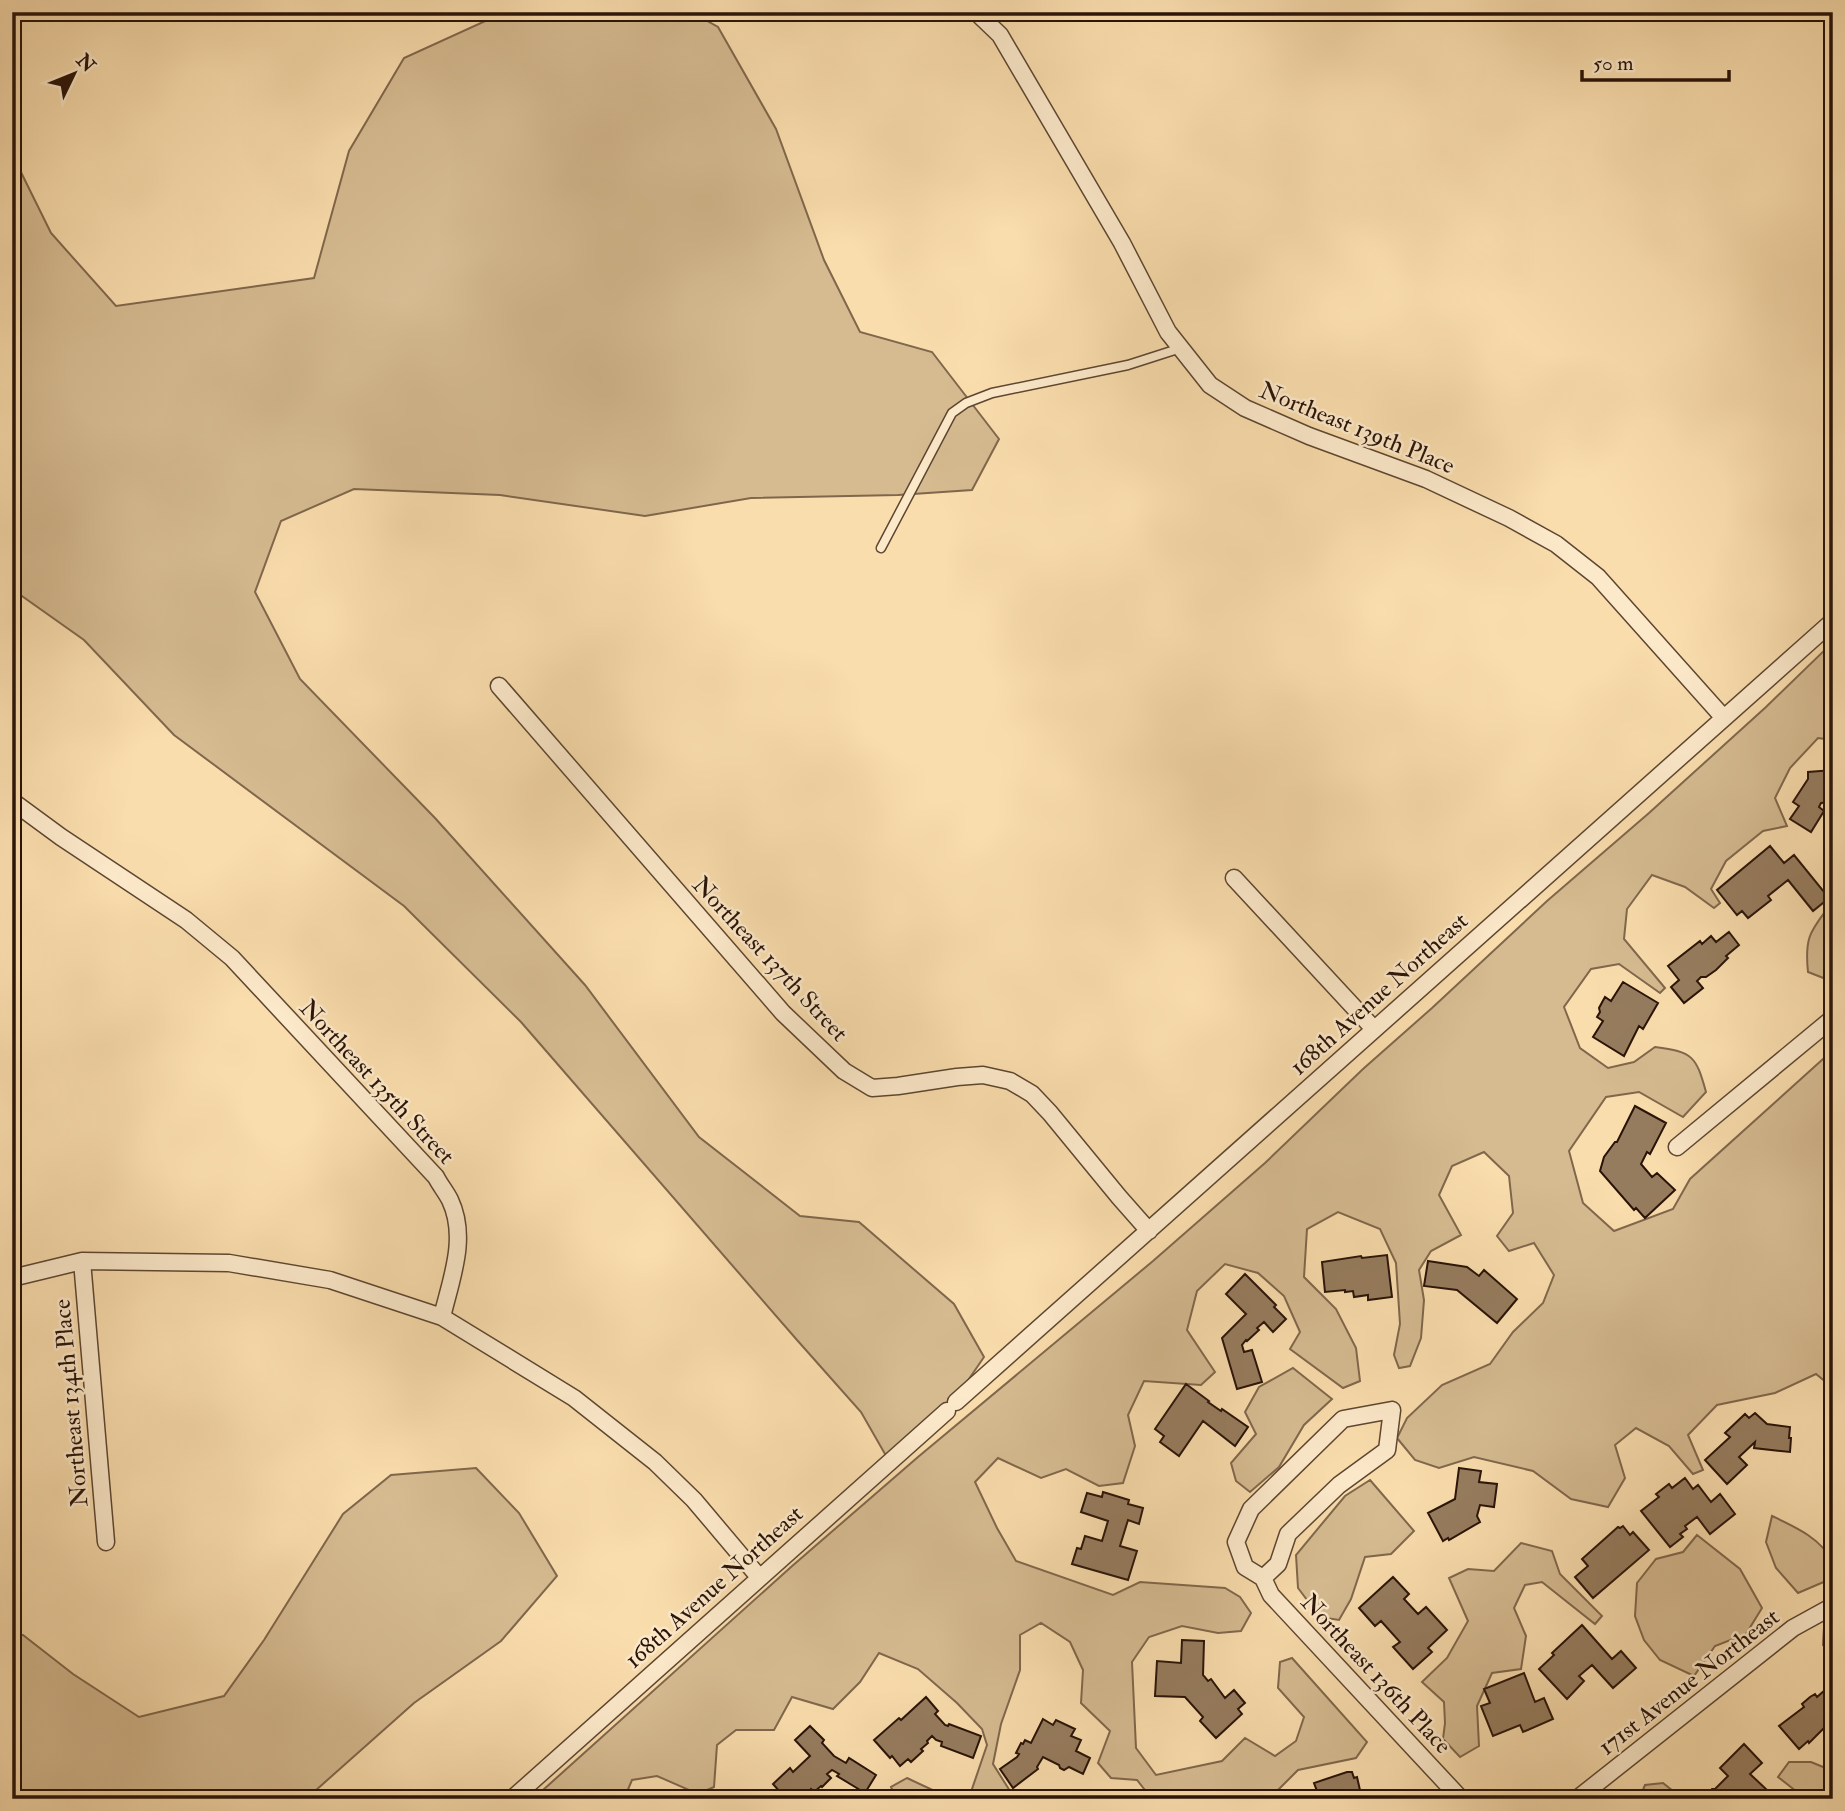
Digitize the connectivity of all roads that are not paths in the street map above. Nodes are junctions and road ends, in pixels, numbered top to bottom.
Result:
1 (976, 12) edge
2 (1181, 348) junction
3 (881, 548) dead end
4 (1833, 621) edge
5 (499, 686) dead end
6 (1723, 717) junction
7 (12, 801) edge
8 (1234, 878) dead end
9 (1833, 1018) edge
10 (1374, 1029) junction
11 (1677, 1147) dead end
12 (1149, 1231) junction
13 (82, 1261) junction
14 (12, 1278) edge
15 (442, 1317) junction
16 (106, 1542) dead end
17 (759, 1577) junction
18 (1263, 1578) junction
19 (1833, 1606) edge
20 (512, 1799) edge
21 (1461, 1799) edge
22 (1577, 1799) edge

1 - 2 street, Northeast 139th Place
2 - 3 lane
2 - 6 street, Northeast 139th Place
4 - 6 street, 168th Avenue Northeast
5 - 12 street, Northeast 137th Street
6 - 10 street, 168th Avenue Northeast
7 - 15 street, Northeast 135th Street
8 - 10 street
9 - 11 street
10 - 12 street, 168th Avenue Northeast
12 - 17 street, 168th Avenue Northeast
13 - 14 street
13 - 15 street
13 - 16 street, Northeast 134th Place
15 - 17 street
17 - 20 street, 168th Avenue Northeast
18 - 18 street, Northeast 136th Place
18 - 21 street, Northeast 136th Place
19 - 22 street, 171st Avenue Northeast

